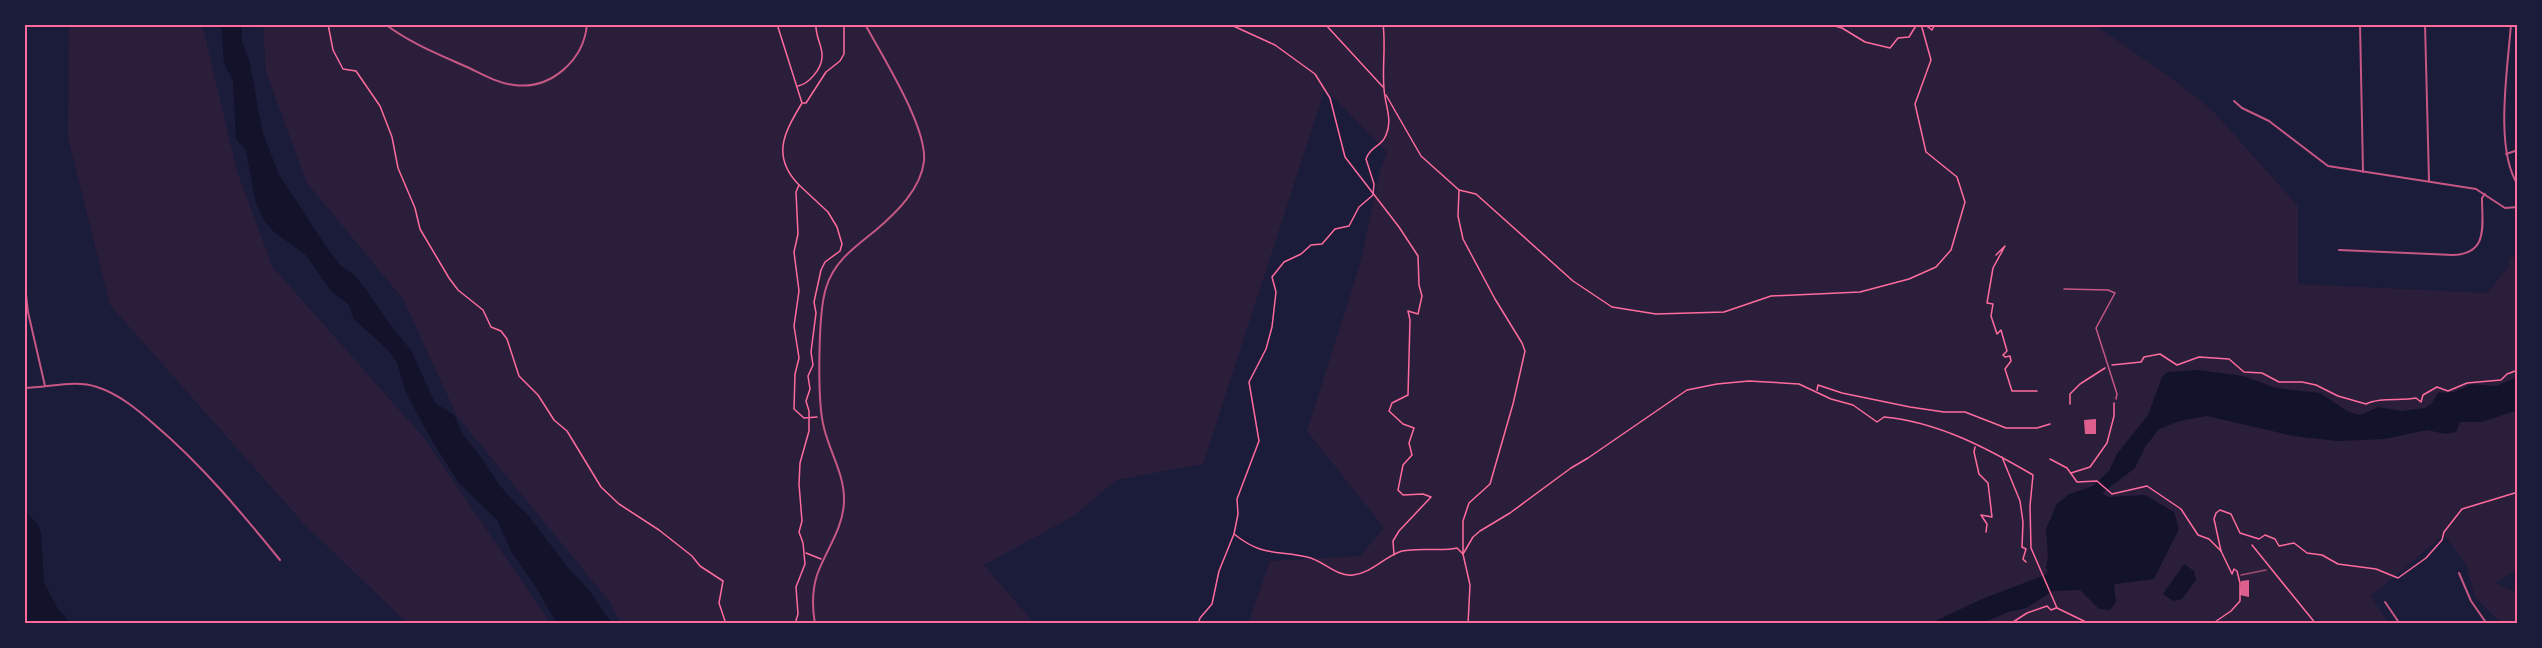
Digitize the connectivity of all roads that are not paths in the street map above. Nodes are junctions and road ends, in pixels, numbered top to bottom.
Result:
1 (385, 24) edge
2 (587, 24) edge
3 (865, 24) edge
4 (2320, 24) edge
5 (2361, 24) edge
6 (2425, 24) edge
7 (2511, 24) edge
8 (2234, 101) dead end
9 (2518, 150) edge
10 (2506, 154) junction
11 (2363, 172) junction
12 (2429, 181) junction
13 (2518, 185) edge
14 (2485, 193) junction
15 (2518, 207) edge
16 (2339, 250) dead end
17 (24, 276) edge
18 (2064, 289) dead end
19 (45, 386) junction
20 (24, 387) edge
21 (2116, 399) road end
22 (280, 560) dead end
23 (2459, 573) dead end
24 (2385, 602) dead end
25 (815, 624) edge
26 (2400, 624) edge
27 (2487, 624) edge

1 - 2 street
3 - 25 street
4 - 5 street
5 - 11 street
6 - 12 street
7 - 10 street
8 - 11 street
9 - 10 street
10 - 13 street
11 - 12 street
12 - 14 street
14 - 15 street
14 - 16 street
17 - 19 street
18 - 21 lane
19 - 20 street
19 - 22 street
23 - 27 street
24 - 26 street

